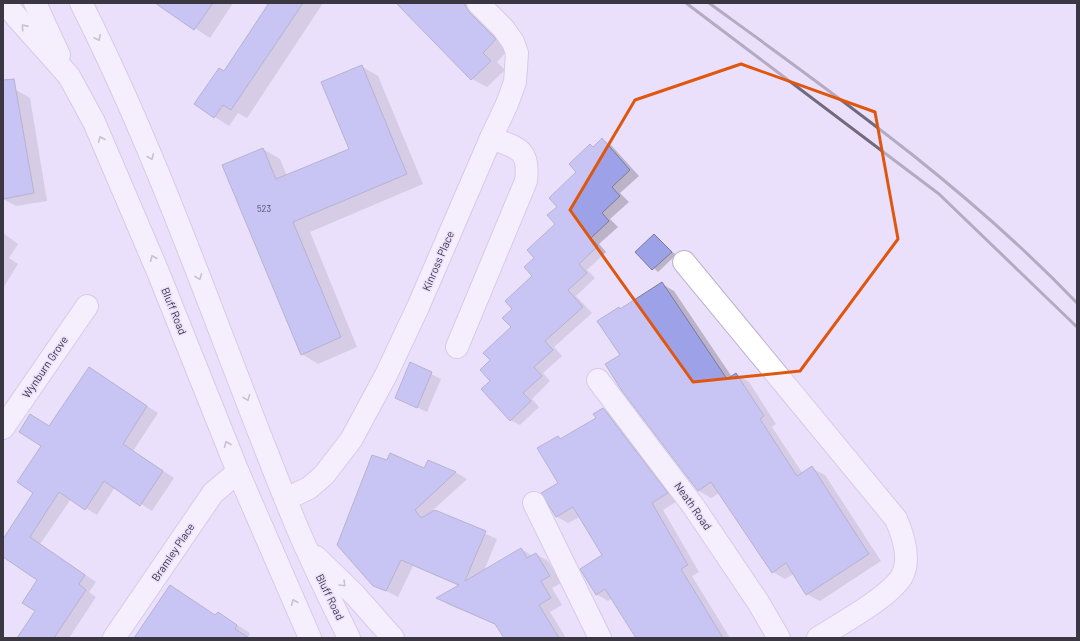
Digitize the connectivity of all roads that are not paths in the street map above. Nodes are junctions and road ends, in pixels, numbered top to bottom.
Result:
1 (6, 3) edge
2 (34, 3) edge
3 (81, 3) edge
4 (478, 3) edge
5 (69, 76) junction
6 (491, 138) junction
7 (684, 262) dead end
8 (86, 306) dead end
9 (457, 347) dead end
10 (598, 380) dead end
11 (3, 428) edge
12 (238, 472) junction
13 (286, 498) junction
14 (534, 503) dead end
15 (305, 547) junction
16 (114, 638) edge
17 (310, 638) edge
18 (349, 638) edge
19 (393, 638) edge
20 (600, 638) edge
21 (779, 638) edge
22 (818, 638) edge

5 -> 1 street, Bluff Road
2 - 5 street
3 -> 13 street, Bluff Road
4 - 6 street, Kinross Place
12 -> 5 street, Bluff Road
6 - 9 street
6 - 13 street, Kinross Place
7 - 22 street
8 - 11 street, Wynburn Grove
10 - 21 street, Neath Road
12 - 16 street, Bramley Place
17 -> 12 street, Bluff Road
13 - 15 street, Bluff Road
14 - 20 street
15 - 18 street, Bluff Road
15 -> 19 street

